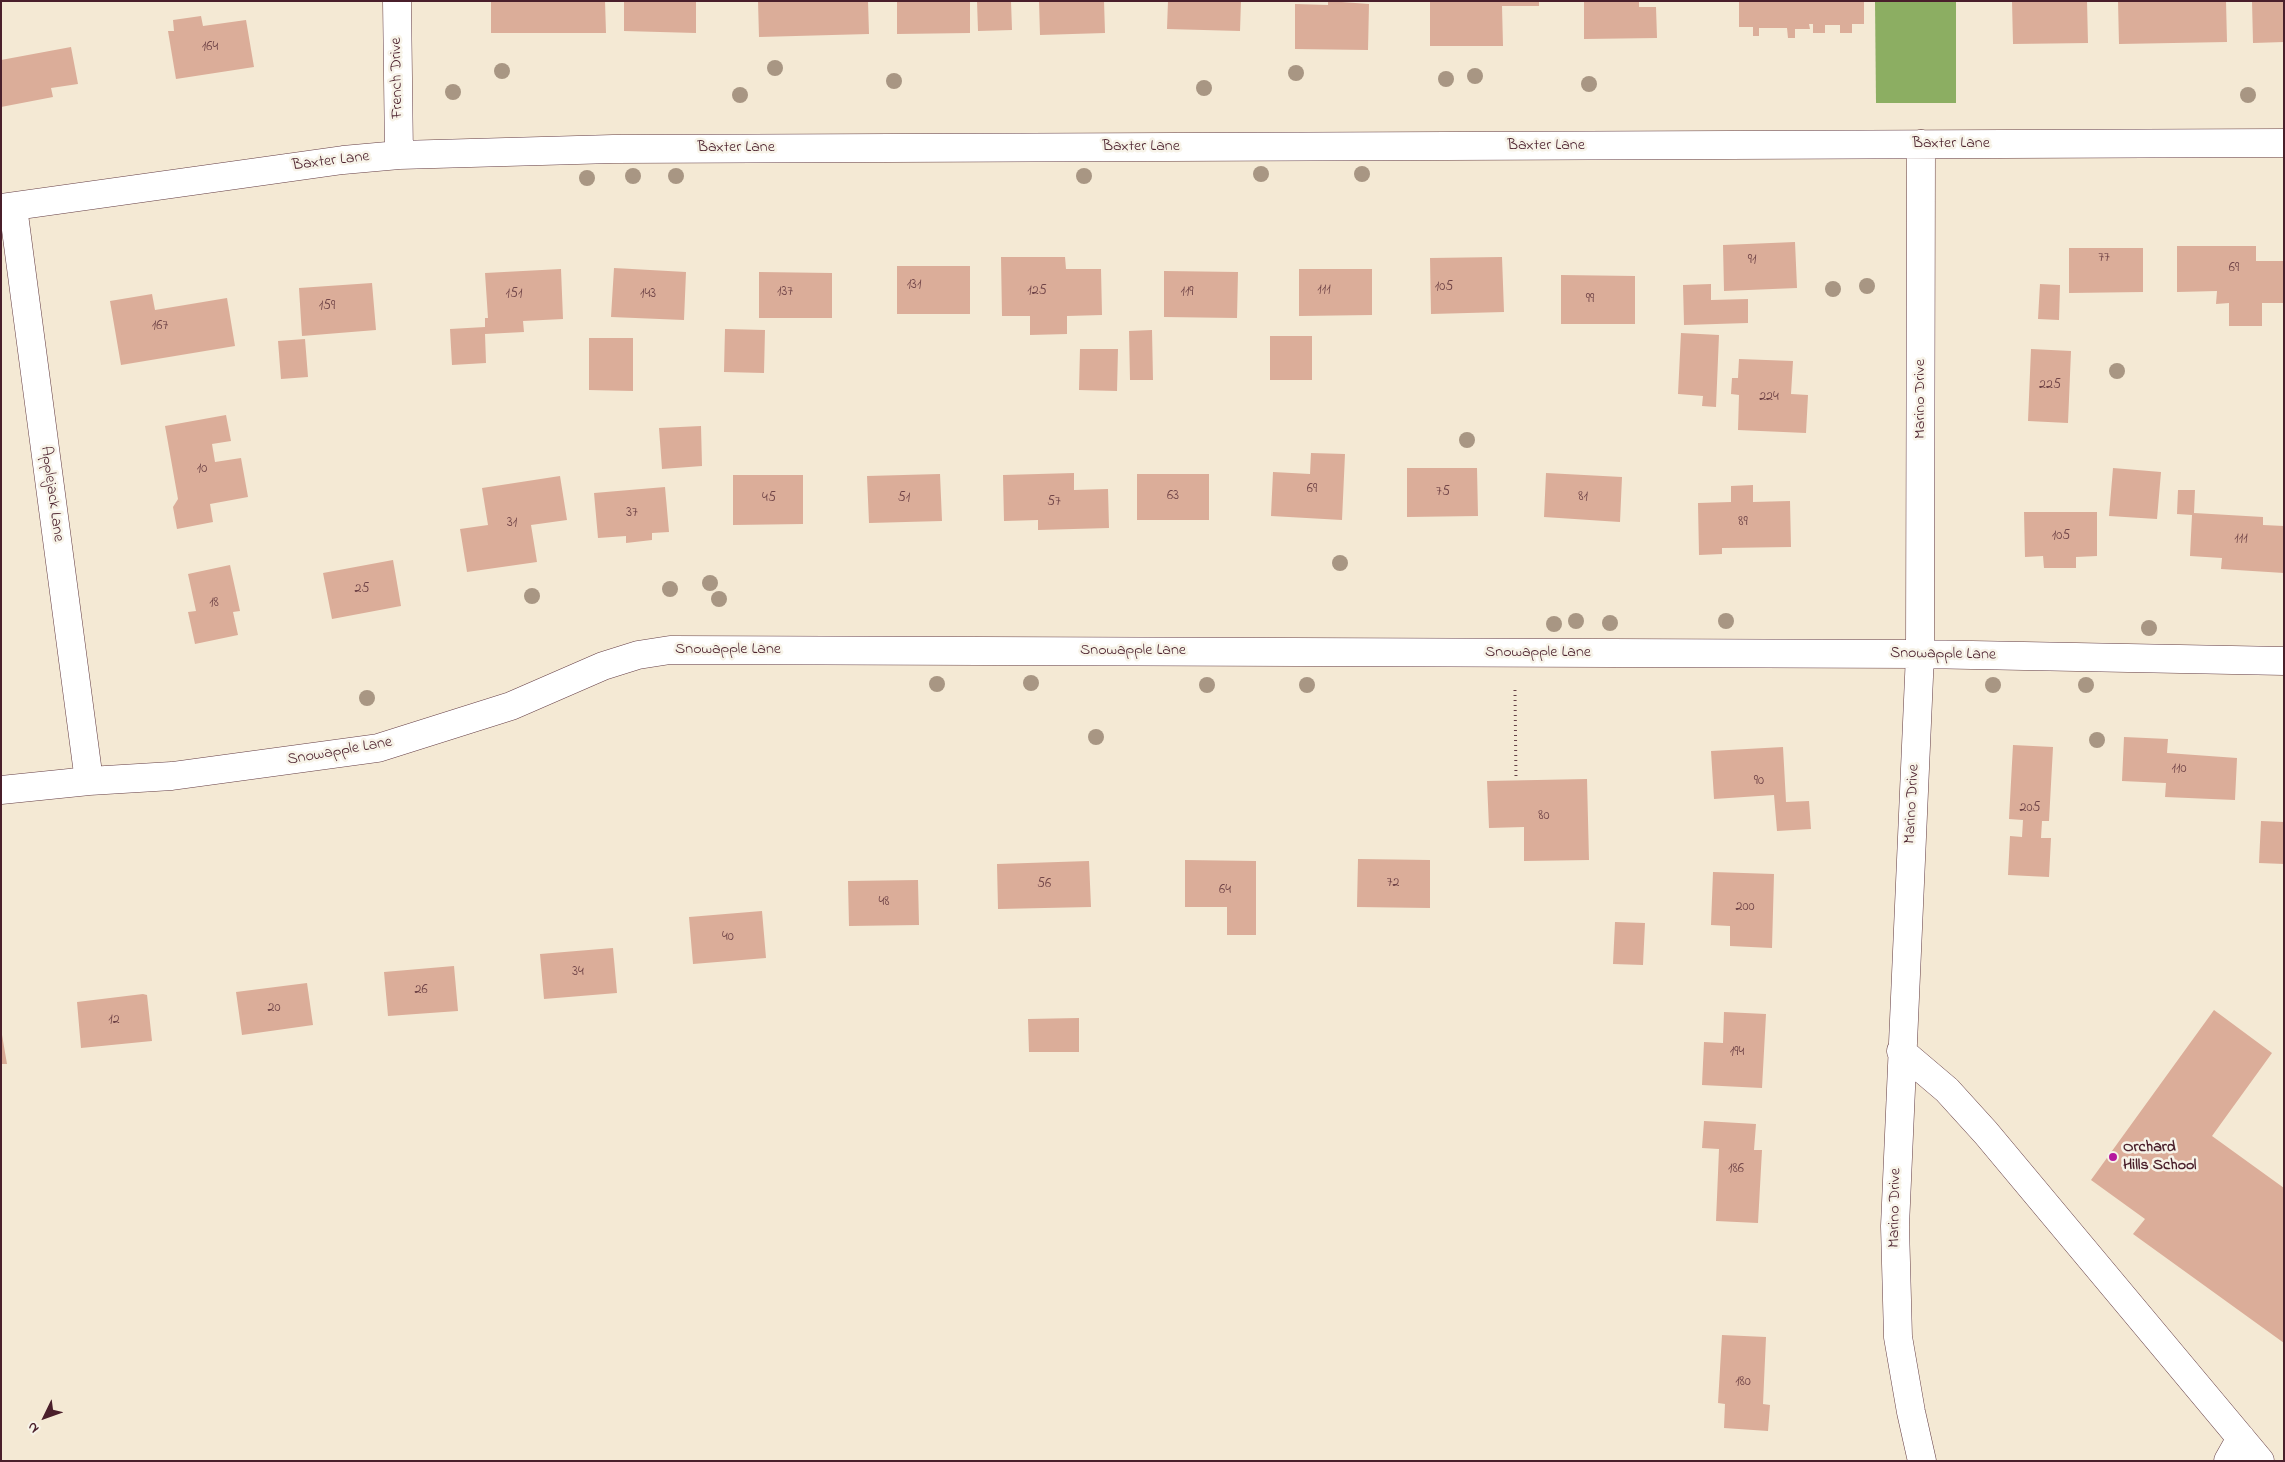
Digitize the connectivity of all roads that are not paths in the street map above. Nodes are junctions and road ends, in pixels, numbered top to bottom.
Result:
1 (397, 1) edge
2 (2284, 143) edge
3 (1921, 144) junction
4 (399, 155) junction
5 (7, 207) edge
6 (1920, 654) junction
7 (2284, 661) edge
8 (89, 781) junction
9 (1, 790) edge
10 (1901, 1051) junction
11 (2234, 1449) edge
12 (1922, 1461) edge
13 (2260, 1461) edge

1 - 4 street, French Drive
2 - 3 street, Baxter Lane
3 - 4 street, Baxter Lane
3 - 6 street, Marino Drive
4 - 5 street, Baxter Lane
5 - 8 street, Applejack Lane
6 - 7 street, Snowapple Lane
6 - 8 street, Snowapple Lane
6 - 10 street, Marino Drive
8 - 9 street, Snowapple Lane
10 - 11 street
10 - 12 street, Marino Drive
11 - 13 street

